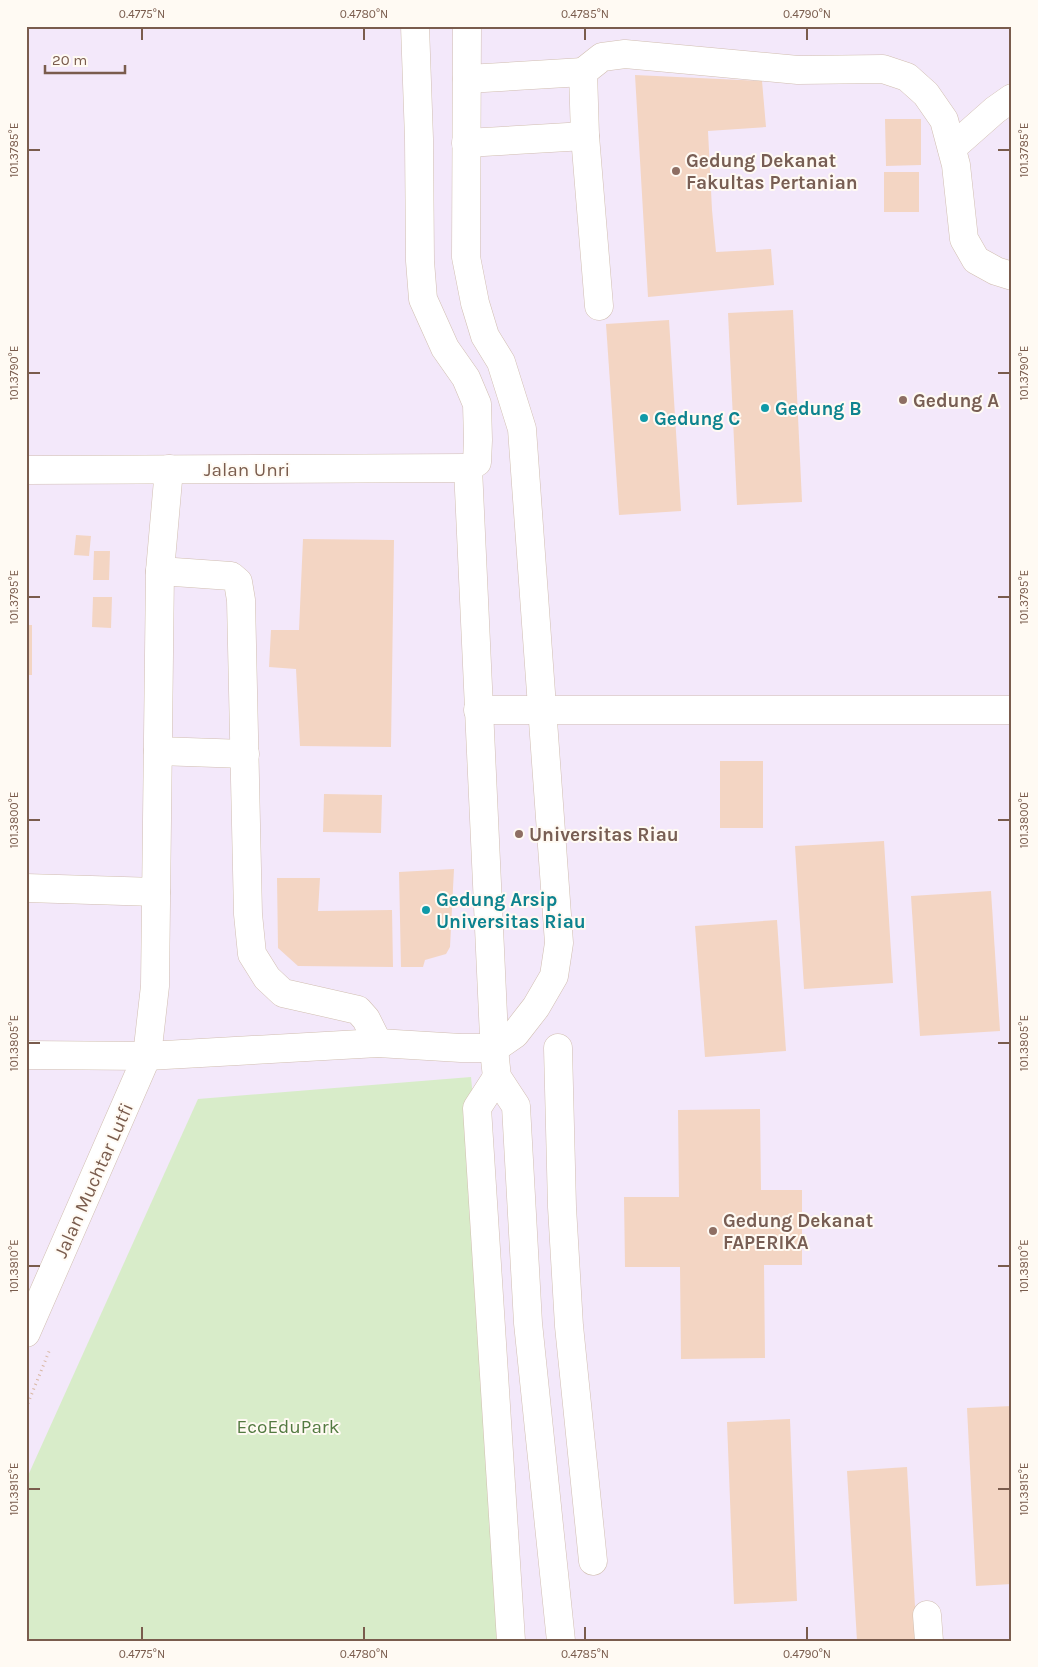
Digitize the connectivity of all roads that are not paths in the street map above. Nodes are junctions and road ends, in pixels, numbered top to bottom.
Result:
1 (415, 26) edge
2 (468, 26) edge
3 (583, 72) junction
4 (467, 79) junction
5 (1012, 98) edge
6 (585, 136) junction
7 (466, 143) junction
8 (952, 148) junction
9 (466, 257) junction
10 (1012, 276) edge
11 (599, 306) dead end
12 (466, 378) junction
13 (468, 468) junction
14 (169, 469) junction
15 (26, 470) edge
16 (160, 571) junction
17 (542, 709) junction
18 (478, 710) junction
19 (1012, 710) edge
20 (158, 751) junction
21 (245, 754) junction
22 (26, 888) edge
23 (156, 892) junction
24 (378, 1043) junction
25 (495, 1048) junction
26 (558, 1048) dead end
27 (26, 1055) edge
28 (147, 1056) junction
29 (497, 1078) junction
30 (562, 1207) junction
31 (522, 1209) junction
32 (528, 1323) junction
33 (569, 1326) junction
34 (26, 1333) edge
35 (593, 1562) dead end
36 (511, 1641) edge
37 (560, 1641) edge

1 - 12 lane
2 - 4 lane
3 - 4 lane
3 - 6 lane
3 - 8 lane
4 - 7 lane
5 - 8 lane
6 - 7 lane
6 - 11 lane
7 - 9 lane
8 - 10 lane
9 - 12 lane
9 - 17 lane
12 - 13 lane
13 - 14 lane, Jalan Unri
13 - 18 lane
14 - 15 lane, Jalan Unri
14 - 16 lane, Jalan Muchtar Lutfi
16 - 20 lane, Jalan Muchtar Lutfi
16 - 21 lane
17 - 18 lane
17 - 19 lane
17 - 25 lane
18 - 25 lane
20 - 21 lane
20 - 23 lane, Jalan Muchtar Lutfi
21 - 24 lane
22 - 23 lane
23 - 28 lane, Jalan Muchtar Lutfi
24 - 25 lane
24 - 28 lane
25 - 29 lane
26 - 30 lane
27 - 28 lane
28 - 34 lane, Jalan Muchtar Lutfi
29 - 31 lane
29 - 36 lane
30 - 31 lane
30 - 33 lane
31 - 32 lane
32 - 33 lane
32 - 37 lane
33 - 35 lane

